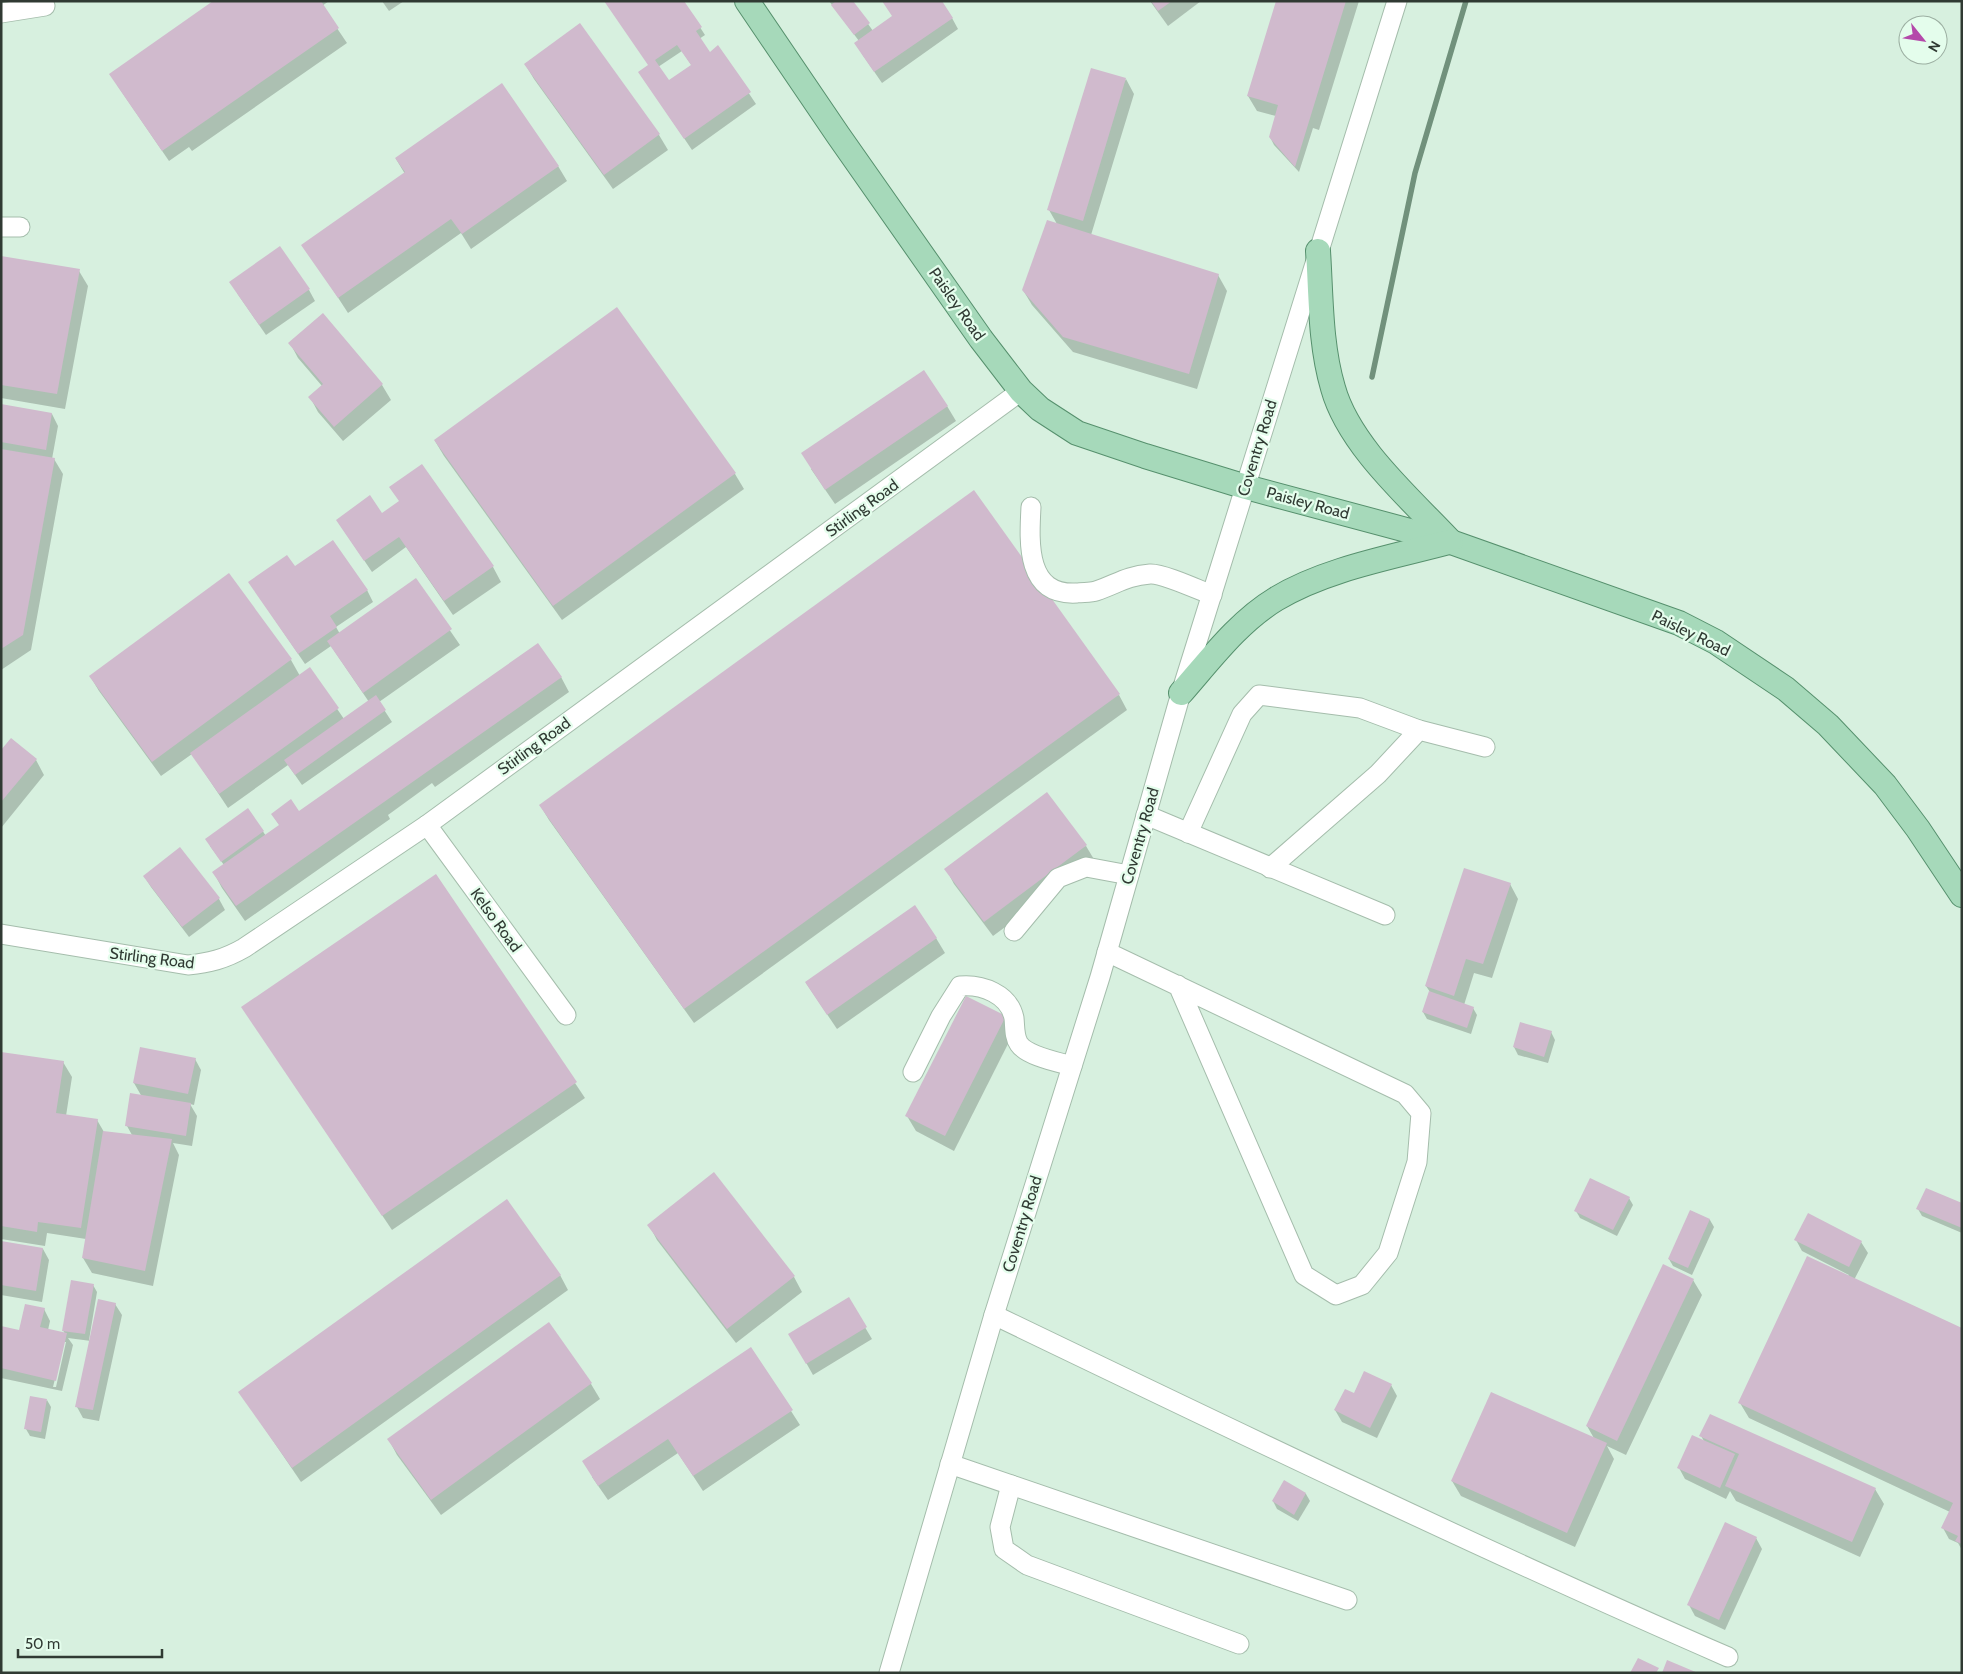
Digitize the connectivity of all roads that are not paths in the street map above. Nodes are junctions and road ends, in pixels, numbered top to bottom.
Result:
1 (747, 1) edge
2 (1397, 1) edge
3 (45, 6) dead end
4 (1, 14) edge
5 (1318, 251) junction
6 (1021, 391) junction
7 (1246, 487) junction
8 (1032, 508) dead end
9 (1451, 542) junction
10 (1212, 595) junction
11 (1181, 693) junction
12 (1419, 730) junction
13 (1485, 747) dead end
14 (1146, 815) junction
15 (426, 824) junction
16 (1188, 833) junction
17 (1270, 868) junction
18 (1129, 875) junction
19 (1962, 895) edge
20 (1385, 915) dead end
21 (1014, 931) dead end
22 (1, 934) edge
23 (1107, 952) junction
24 (1178, 986) junction
25 (566, 1015) dead end
26 (1072, 1066) junction
27 (913, 1072) dead end
28 (994, 1315) junction
29 (950, 1464) junction
30 (1011, 1485) junction
31 (1347, 1600) dead end
32 (1239, 1644) dead end
33 (1728, 1657) dead end
34 (889, 1673) edge

1 - 6 main road, Paisley Road
2 - 5 street, Coventry Road
3 - 4 street
5 - 7 street, Coventry Road
5 - 9 main road
6 - 7 main road, Paisley Road
6 - 15 street, Stirling Road
7 - 9 main road, Paisley Road
7 - 10 street, Coventry Road
8 - 10 street
9 - 11 main road
9 - 19 main road, Paisley Road
10 - 11 street, Coventry Road
11 - 14 street, Coventry Road
12 - 13 street
12 - 16 street
12 - 17 street
14 - 16 street
14 - 18 street, Coventry Road
15 - 22 street, Stirling Road
15 - 25 street, Kelso Road
16 - 17 street
17 - 20 street
18 - 21 street
18 - 23 street, Coventry Road
23 - 24 street
23 - 26 street, Coventry Road
24 - 24 street
26 - 27 street
26 - 28 street, Coventry Road
28 - 29 street, Coventry Road
28 - 33 street
29 - 30 street
29 - 34 street, Coventry Road
30 - 31 street
30 - 32 street

